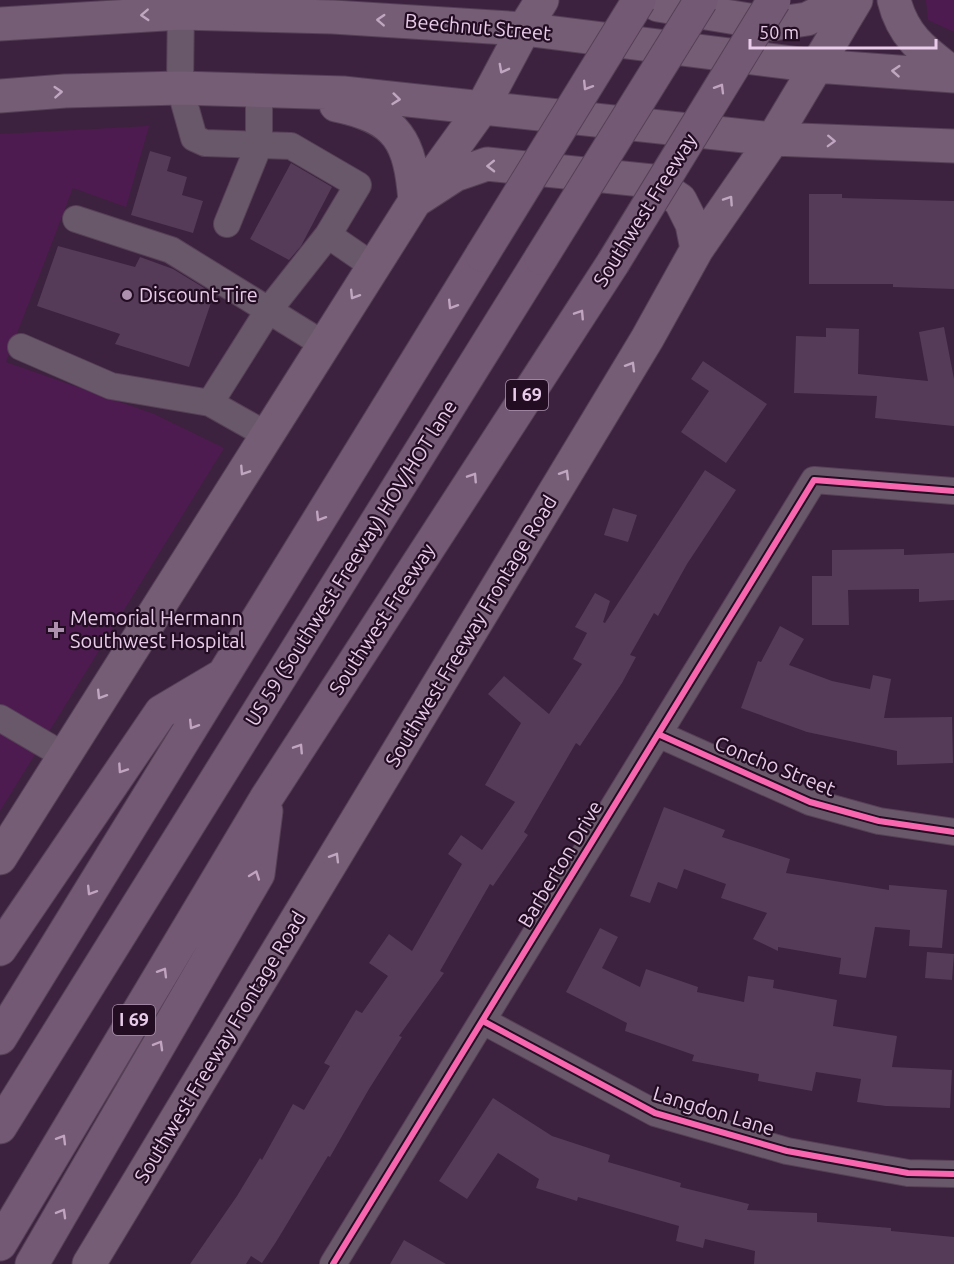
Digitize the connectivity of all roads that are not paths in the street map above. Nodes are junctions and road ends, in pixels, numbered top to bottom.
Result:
1 (542, 0) edge
2 (639, 0) edge
3 (650, 0) edge
4 (701, 0) edge
5 (774, 0) edge
6 (845, 0) edge
7 (856, 0) edge
8 (894, 0) edge
9 (181, 7) edge
10 (337, 8) edge
11 (0, 24) edge
12 (524, 29) junction
13 (816, 66) junction
14 (954, 75) edge
15 (180, 88) junction
16 (259, 89) junction
17 (0, 96) edge
18 (482, 108) junction
19 (773, 139) junction
20 (259, 145) junction
21 (954, 146) edge
22 (415, 201) junction
23 (76, 219) dead end
24 (227, 224) dead end
25 (328, 235) junction
26 (697, 249) junction
27 (373, 266) junction
28 (268, 311) junction
29 (323, 344) junction
30 (21, 347) dead end
31 (210, 403) junction
32 (267, 435) junction
33 (954, 491) edge
34 (224, 675) junction
35 (0, 718) edge
36 (658, 734) junction
37 (63, 755) junction
38 (267, 797) junction
39 (954, 832) edge
40 (0, 858) edge
41 (0, 949) edge
42 (483, 1021) junction
43 (0, 1038) edge
44 (0, 1127) edge
45 (954, 1174) edge
46 (0, 1244) edge
47 (32, 1264) edge
48 (89, 1264) edge
49 (333, 1264) edge

1 - 12 main road
2 -> 34 highway, bridge
3 - 6 main road
4 - 44 highway, US 59 (Southwest Freeway) HOV/HOT lane, bridge
38 -> 5 highway, Southwest Freeway / I 69, bridge
7 - 13 main road, Southwest Freeway Frontage Road
8 - 14 main road
9 - 10 main road, Beechnut Street
9 -> 11 main road, Beechnut Street
9 - 15 street
12 -> 10 main road, Beechnut Street
12 - 13 main road, Beechnut Street
12 -> 18 main road
14 -> 13 main road, Beechnut Street
13 - 19 main road, Southwest Freeway Frontage Road
15 - 16 main road
17 -> 15 main road
15 - 20 street
16 -> 18 main road
16 - 20 street
16 - 22 main road
18 - 19 main road
18 - 22 main road
19 -> 21 main road
26 -> 19 main road, Southwest Freeway Frontage Road
20 - 24 street
20 - 25 street
26 -> 22 main road
22 - 27 main road
23 - 28 street
25 - 27 street
25 - 28 street
48 -> 26 main road, Southwest Freeway Frontage Road
27 -> 29 main road
28 - 29 street
28 - 31 street
29 - 32 main road
30 - 31 street
31 - 32 street
32 -> 37 main road
33 - 36 street, Barberton Drive
34 -> 41 highway
34 -> 43 highway
35 - 37 street
36 - 39 street, Concho Street
36 - 42 street, Barberton Drive
37 - 40 main road
46 -> 38 highway, Southwest Freeway / I 69
47 -> 38 highway
42 - 45 street, Langdon Lane
42 - 49 street, Barberton Drive

